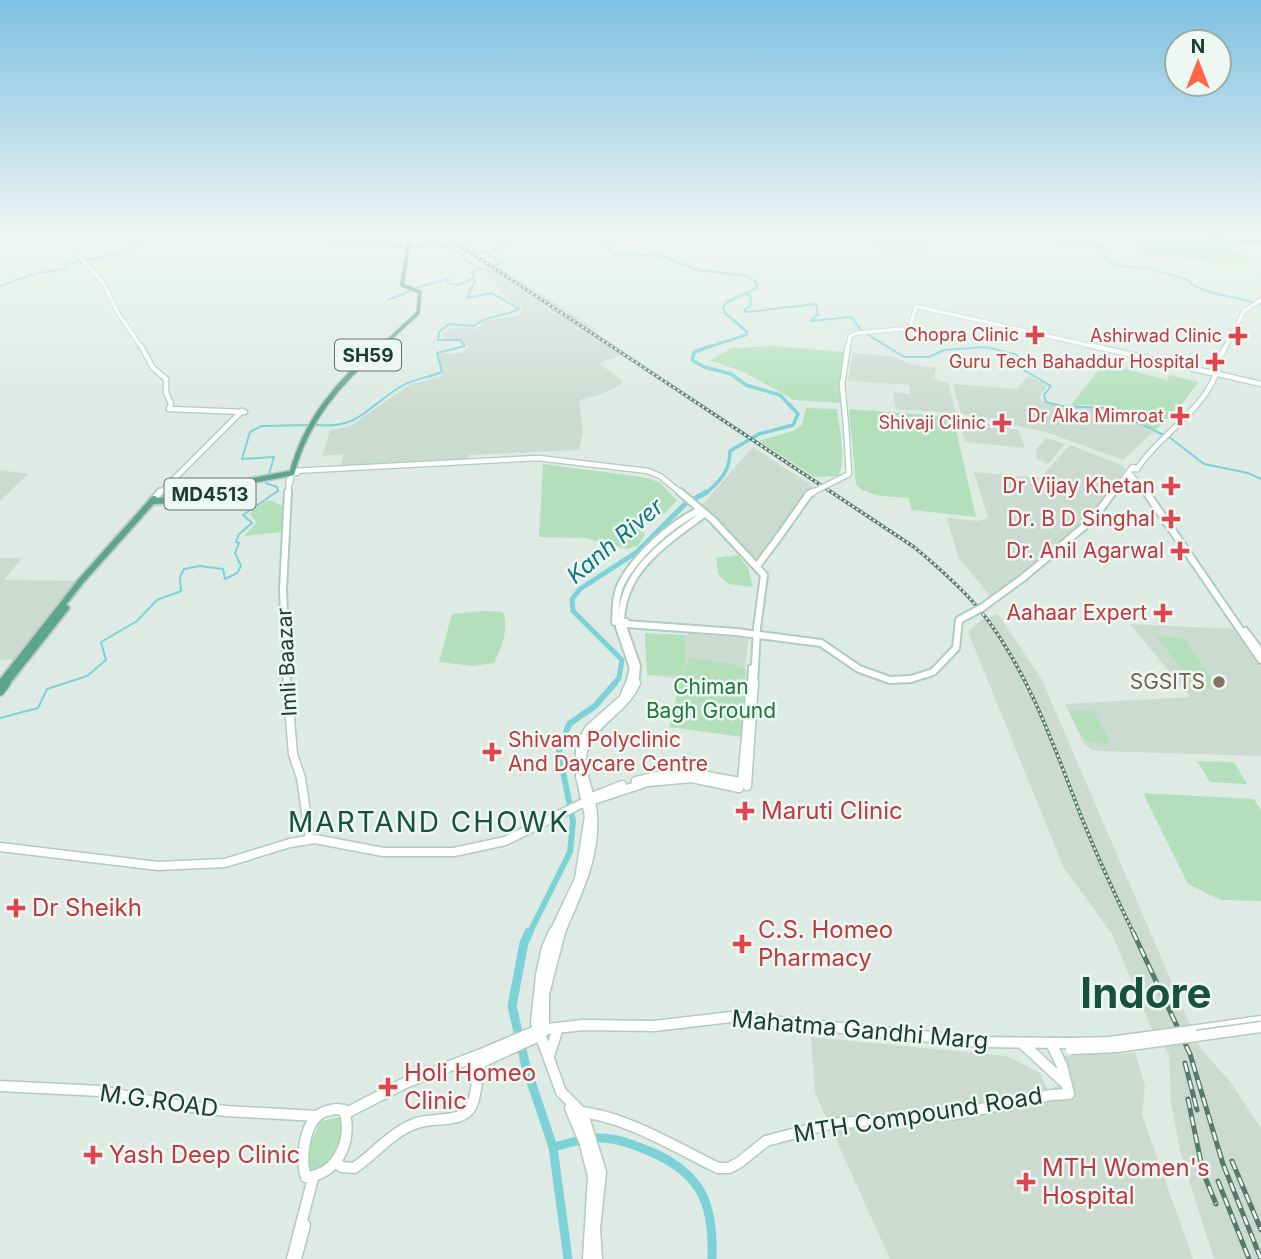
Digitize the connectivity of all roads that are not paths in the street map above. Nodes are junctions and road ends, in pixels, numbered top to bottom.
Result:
1 (109, 294) edge
2 (418, 294) edge
3 (1260, 301) edge
4 (917, 307) junction
5 (978, 315) dead end
6 (970, 317) junction
7 (1214, 372) junction
8 (1261, 384) edge
9 (1133, 471) junction
10 (290, 472) junction
11 (156, 500) junction
12 (703, 512) junction
13 (757, 567) junction
14 (621, 623) junction
15 (756, 624) junction
16 (739, 632) junction
17 (755, 637) junction
18 (768, 637) junction
19 (1261, 652) edge
20 (1261, 660) edge
21 (0, 684) edge
22 (0, 691) edge
23 (586, 801) junction
24 (310, 839) junction
25 (0, 847) edge
26 (1261, 1021) edge
27 (1261, 1027) edge
28 (558, 1028) junction
29 (536, 1034) junction
30 (1051, 1043) junction
31 (1023, 1044) junction
32 (1071, 1046) junction
33 (494, 1051) junction
34 (479, 1055) junction
35 (549, 1058) junction
36 (1062, 1066) junction
37 (478, 1070) junction
38 (1064, 1082) junction
39 (0, 1086) edge
40 (576, 1110) junction
41 (346, 1113) junction
42 (317, 1116) junction
43 (336, 1163) junction
44 (313, 1178) junction
45 (596, 1183) junction
46 (294, 1259) edge
47 (588, 1259) edge
48 (597, 1259) edge

1 - 11 main road, MD4513
2 - 10 main road, SH59
3 - 7 main road
4 - 6 main road
4 - 7 main road
4 - 13 main road, bridge
5 - 6 main road
6 - 7 main road
7 - 8 main road
7 - 9 main road
9 - 18 main road, bridge
9 - 19 main road
9 - 20 main road
10 - 11 main road, MD4513
10 - 12 main road
10 - 24 main road, Imli Baazar
11 - 21 main road
11 - 22 main road
12 - 13 main road
12 - 14 main road
13 - 15 main road
14 - 16 main road
14 - 23 main road
15 - 16 main road
15 - 17 main road
15 - 18 main road
16 - 17 main road
17 - 18 main road
17 - 23 main road
23 - 24 main road
23 - 29 main road
24 - 25 main road
26 - 32 main road, bridge
27 - 32 main road, bridge
28 - 29 main road, Mahatma Gandhi Marg
28 - 31 main road, Mahatma Gandhi Marg
28 - 35 main road
29 - 33 main road, Mahatma Gandhi Marg
29 - 35 main road
30 - 31 main road, Mahatma Gandhi Marg
30 - 32 main road, Mahatma Gandhi Marg
30 - 36 main road
31 - 38 main road
32 - 36 main road
33 - 34 main road
33 - 37 main road
34 - 37 main road
34 - 41 main road
35 - 40 main road
36 - 38 main road
37 - 43 main road
38 - 40 main road, MTH Compound Road
39 - 42 main road, M.G.ROAD
40 - 45 main road
41 - 42 main road, M.G.ROAD
41 - 43 main road
42 - 44 main road
43 - 44 main road
44 - 46 main road
45 - 47 main road
45 - 48 main road

